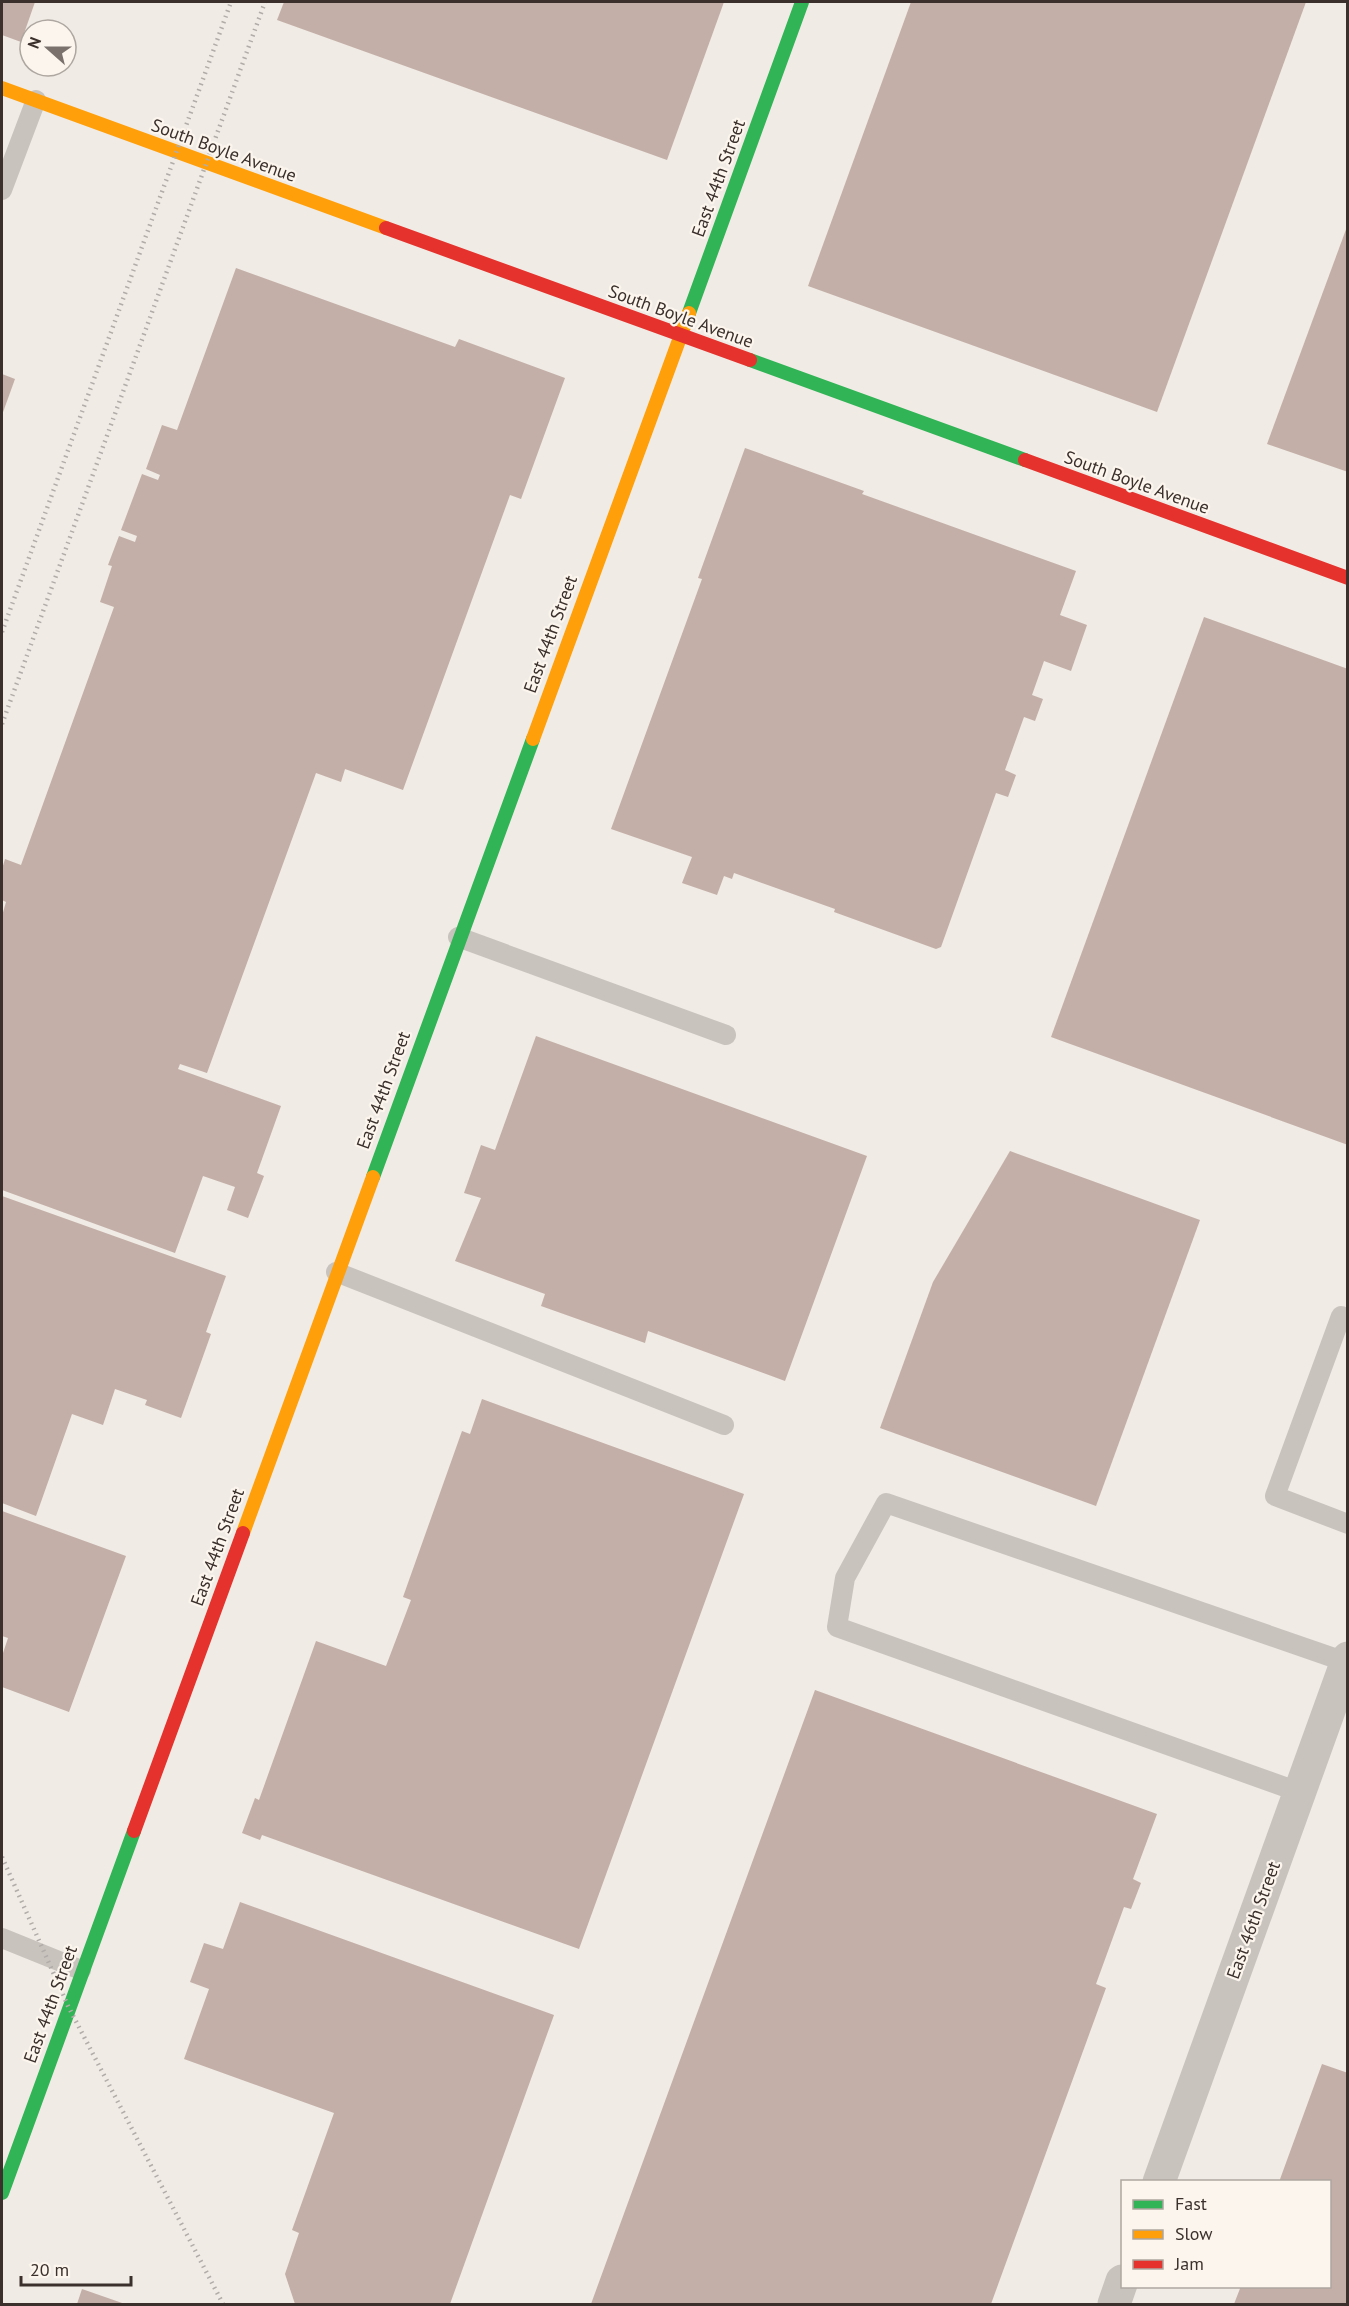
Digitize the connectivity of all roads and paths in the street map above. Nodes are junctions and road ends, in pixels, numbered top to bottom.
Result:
1 (802, 2) edge
2 (2, 88) edge
3 (36, 100) junction
4 (2, 190) edge
5 (679, 334) junction
6 (1347, 578) edge
7 (458, 937) junction
8 (726, 1035) dead end
9 (336, 1272) junction
10 (1341, 1316) dead end
11 (724, 1425) dead end
12 (1347, 1524) edge
13 (1347, 1660) edge
14 (1299, 1792) junction
15 (2, 1938) edge
16 (81, 1970) junction
17 (1159, 2180) edge
18 (2, 2193) edge
19 (1121, 2285) edge
20 (1114, 2304) edge

1 - 5 street, East 44th Street
2 - 3 street, South Boyle Avenue
3 - 4 lane
3 - 5 street, South Boyle Avenue
5 - 6 street, South Boyle Avenue
5 - 7 street, East 44th Street
7 - 8 lane
7 - 9 street, East 44th Street
9 - 11 lane
9 - 16 street, East 44th Street
10 - 12 lane
13 - 14 street, East 46th Street
13 - 14 lane
14 - 17 street, East 46th Street
15 - 16 lane
16 - 18 street, East 44th Street
19 - 20 street

